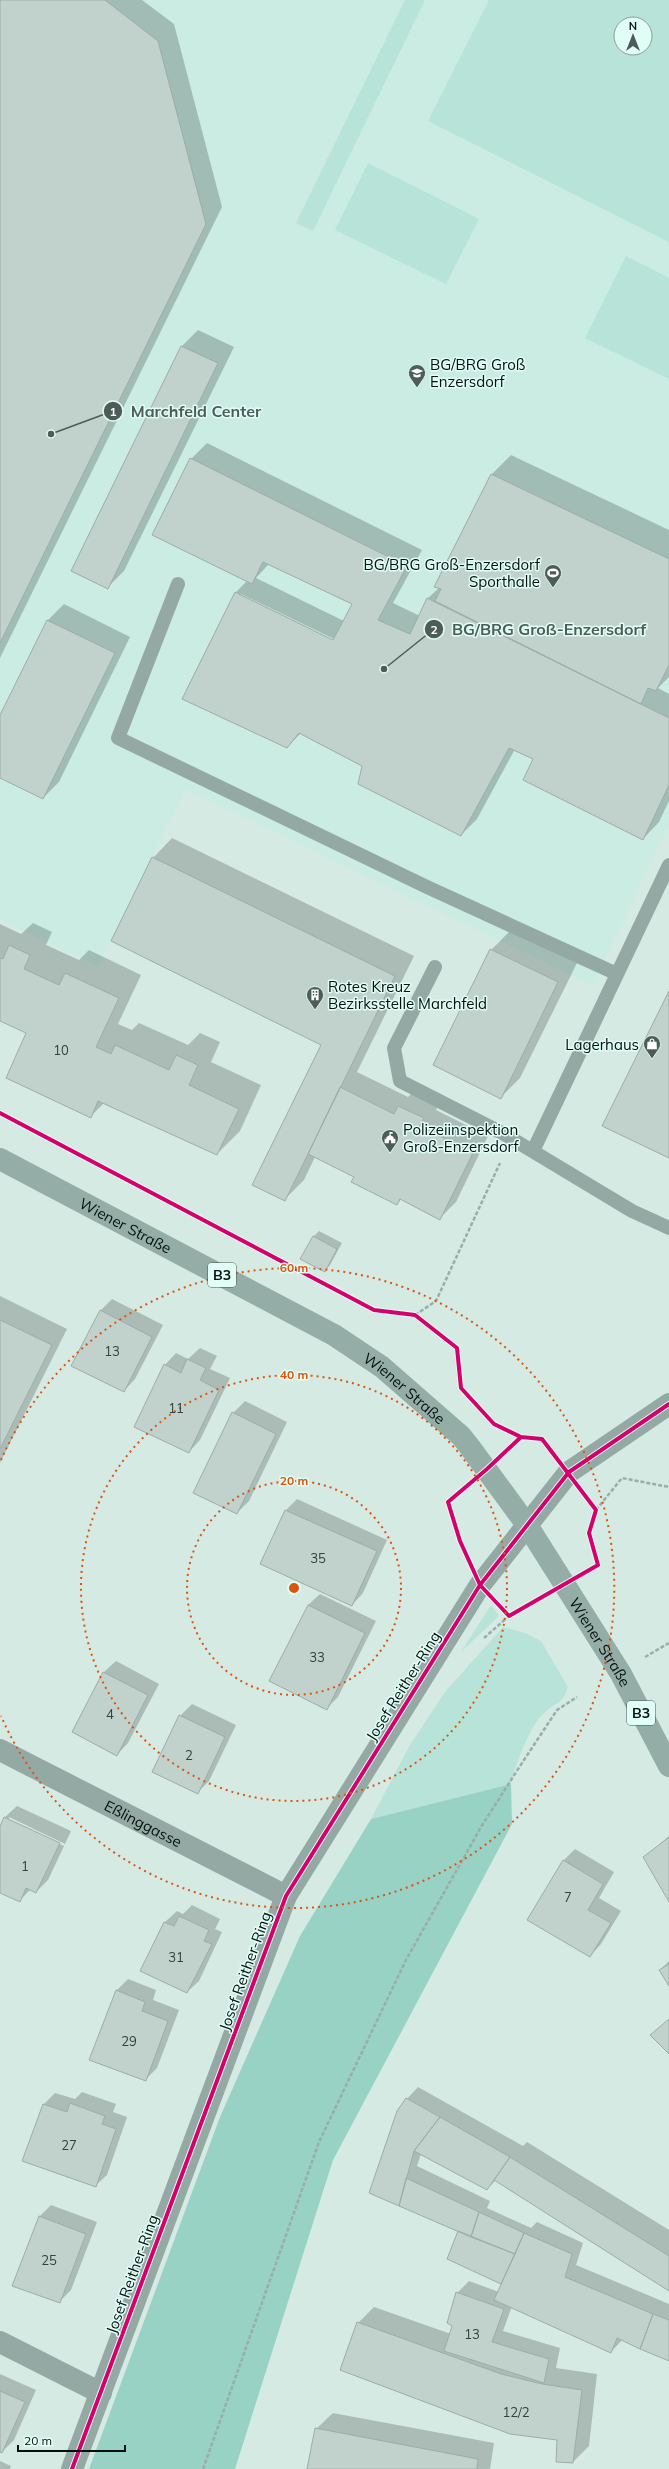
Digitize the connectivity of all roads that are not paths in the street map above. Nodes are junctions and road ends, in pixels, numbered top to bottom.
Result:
1 (178, 584) dead end
2 (669, 865) edge
3 (435, 967) dead end
4 (617, 974) junction
5 (533, 1151) junction
6 (0, 1159) edge
7 (669, 1228) edge
8 (669, 1404) edge
9 (527, 1525) junction
10 (0, 1750) edge
11 (669, 1766) edge
12 (286, 1896) junction
13 (0, 2342) edge
14 (101, 2393) junction
15 (72, 2469) edge

1 - 4 lane
2 - 4 lane
3 - 5 lane
4 - 5 lane
5 - 7 lane
6 - 9 main road, Wiener Straße / B3
8 - 9 street, Josef Reither-Ring
9 - 11 main road, Wiener Straße / B3
9 - 12 street, Josef Reither-Ring
10 - 12 street, Eßlinggasse
12 - 14 street, Josef Reither-Ring
13 - 14 street
14 - 15 street, Josef Reither-Ring

